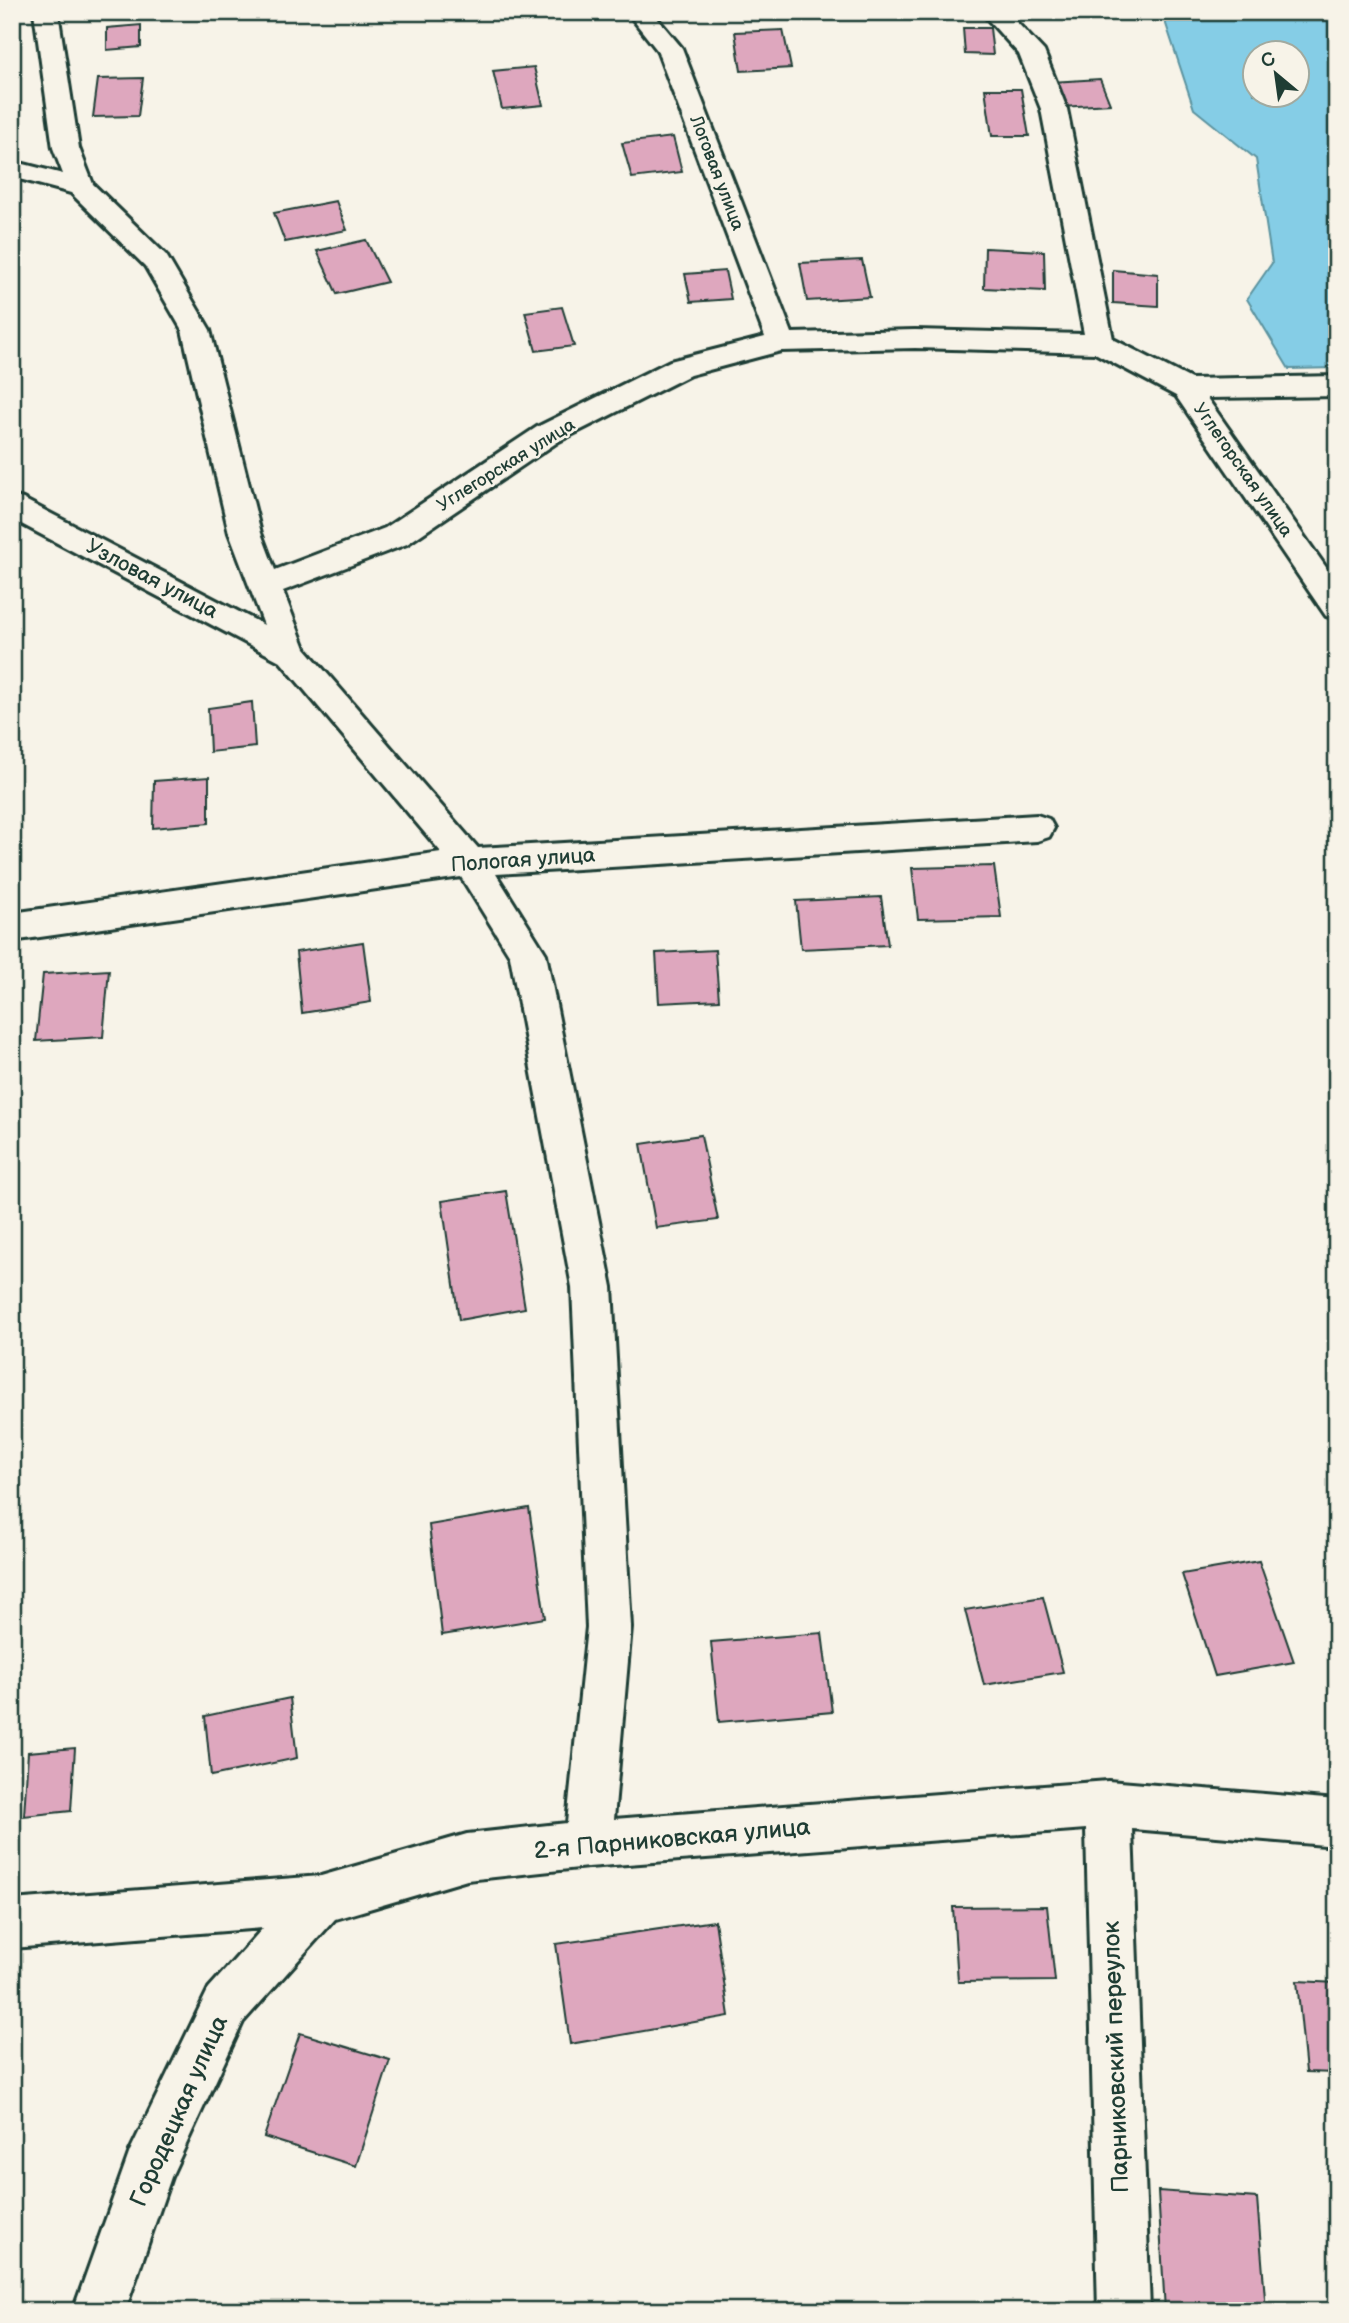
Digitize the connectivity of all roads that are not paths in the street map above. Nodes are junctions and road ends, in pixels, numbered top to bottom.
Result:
1 (46, 12) edge
2 (639, 12) edge
3 (667, 12) edge
4 (993, 12) edge
5 (669, 48) junction
6 (12, 169) edge
7 (81, 187) junction
8 (781, 342) junction
9 (1100, 344) junction
10 (1337, 386) edge
11 (1186, 389) junction
12 (12, 506) edge
13 (265, 586) junction
14 (1337, 608) edge
15 (291, 653) junction
16 (1037, 828) dead end
17 (470, 862) junction
18 (12, 927) edge
19 (1108, 1804) junction
20 (1337, 1823) edge
21 (588, 1844) junction
22 (321, 1900) junction
23 (12, 1924) edge
24 (99, 2311) edge
25 (1124, 2311) edge

1 - 7 street
2 - 5 street, Логовая улица
3 - 5 street
4 - 9 street
5 - 8 street, Логовая улица
6 - 7 street
7 - 13 street
8 - 9 street, Углегорская улица
8 - 13 street, Углегорская улица
9 - 11 street, Углегорская улица
10 - 11 street
11 - 14 street, Углегорская улица
12 - 15 street, Узловая улица
13 - 15 street
15 - 17 street
16 - 17 street, Пологая улица
17 - 18 street, Пологая улица
17 - 21 street
19 - 20 street, 2-я Парниковская улица
19 - 21 street, 2-я Парниковская улица
19 - 25 street, Парниковский переулок
21 - 22 street, 2-я Парниковская улица
22 - 23 street, 2-я Парниковская улица
22 - 24 street, Городецкая улица

